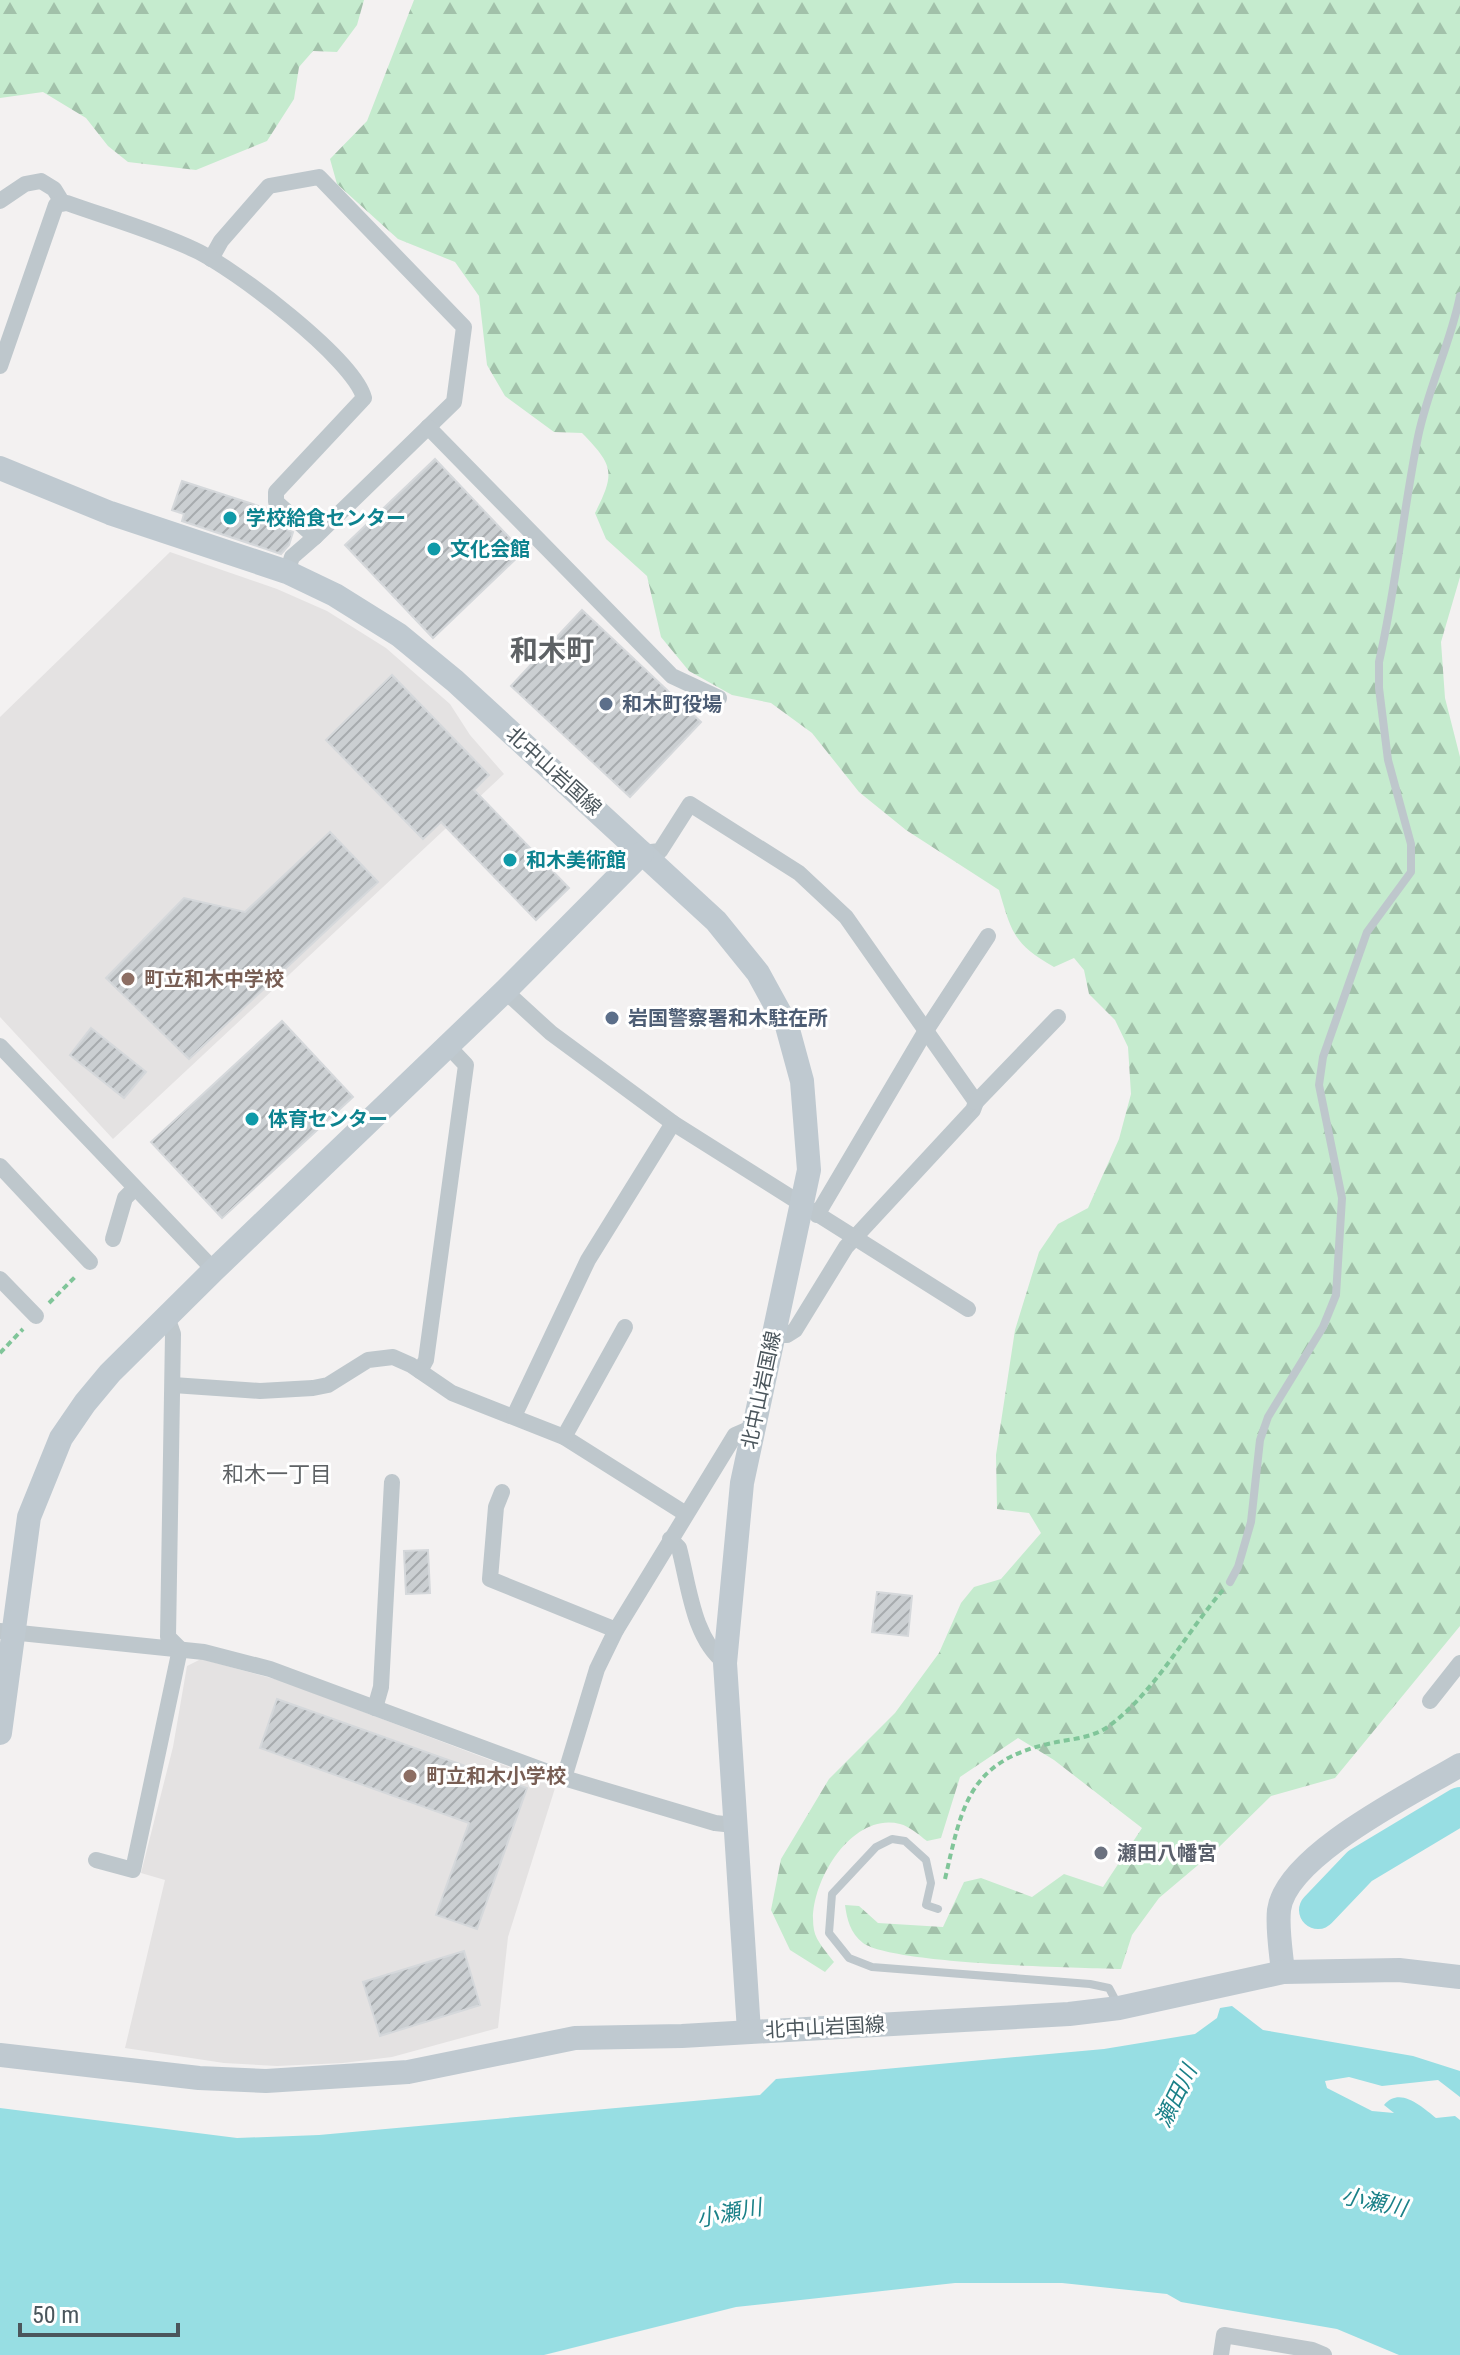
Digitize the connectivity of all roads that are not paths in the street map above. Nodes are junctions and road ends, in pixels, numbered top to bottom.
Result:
1 (0, 201) edge
2 (62, 202) junction
3 (211, 259) junction
4 (1460, 296) edge
5 (0, 366) edge
6 (428, 427) junction
7 (0, 468) edge
8 (315, 537) junction
9 (287, 572) junction
10 (719, 698) dead end
11 (642, 853) junction
12 (988, 936) dead end
13 (505, 991) junction
14 (1058, 1017) dead end
15 (925, 1032) junction
16 (448, 1046) junction
17 (0, 1047) edge
18 (976, 1102) junction
19 (673, 1123) junction
20 (0, 1166) edge
21 (135, 1188) junction
22 (810, 1211) junction
23 (113, 1239) dead end
24 (854, 1239) junction
25 (90, 1262) road end
26 (214, 1270) junction
27 (0, 1279) edge
28 (968, 1309) dead end
29 (36, 1316) road end
30 (167, 1317) junction
31 (625, 1327) dead end
32 (773, 1335) junction
33 (420, 1371) junction
34 (173, 1385) junction
35 (514, 1416) junction
36 (751, 1428) junction
37 (564, 1437) junction
38 (392, 1482) dead end
39 (502, 1492) dead end
40 (686, 1514) junction
41 (670, 1539) junction
42 (1230, 1582) road end
43 (616, 1630) junction
44 (7, 1632) edge
45 (180, 1649) junction
46 (725, 1663) junction
47 (1460, 1663) edge
48 (1430, 1701) dead end
49 (375, 1708) junction
50 (0, 1733) edge
51 (1460, 1765) edge
52 (564, 1778) junction
53 (734, 1825) junction
54 (96, 1860) dead end
55 (938, 1909) road end
56 (1283, 1972) junction
57 (1460, 1977) edge
58 (1119, 2008) junction
59 (749, 2031) junction
60 (0, 2055) edge
61 (1221, 2355) edge
62 (1324, 2355) edge

1 - 2 street
2 - 3 street
2 - 5 street
3 - 6 street
3 - 8 street
4 - 42 lane
6 - 8 street
6 - 10 street
7 - 9 main road, 北中山岩国線
8 - 9 street
9 - 11 main road, 北中山岩国線
11 - 13 main road
11 - 15 street
11 - 22 main road, 北中山岩国線
12 - 15 street
13 - 16 main road
13 - 19 street
14 - 18 street
15 - 18 street
15 - 22 street
16 - 26 main road
16 - 33 street
17 - 21 street
18 - 24 street
19 - 22 street
19 - 35 street
20 - 25 street
21 - 23 street
21 - 26 street
22 - 24 street
22 - 32 main road, 北中山岩国線
24 - 28 street
24 - 32 street
26 - 30 main road
27 - 29 street
30 - 34 street
30 - 44 main road
31 - 37 street
32 - 36 main road, 北中山岩国線
33 - 34 street
33 - 35 street
34 - 45 street
35 - 37 street
36 - 40 street
36 - 46 main road, 北中山岩国線
37 - 40 street
38 - 49 street
39 - 43 street
40 - 41 street
41 - 43 street
41 - 46 street
43 - 52 street
44 - 45 street
44 - 50 main road
45 - 49 street
45 - 54 street
46 - 53 main road, 北中山岩国線
47 - 48 street
49 - 52 street
51 - 56 main road
52 - 53 street
53 - 59 main road, 北中山岩国線
55 - 58 lane
56 - 57 main road, 北中山岩国線
56 - 58 main road, 北中山岩国線
58 - 59 main road, 北中山岩国線
59 - 60 main road
61 - 62 street

